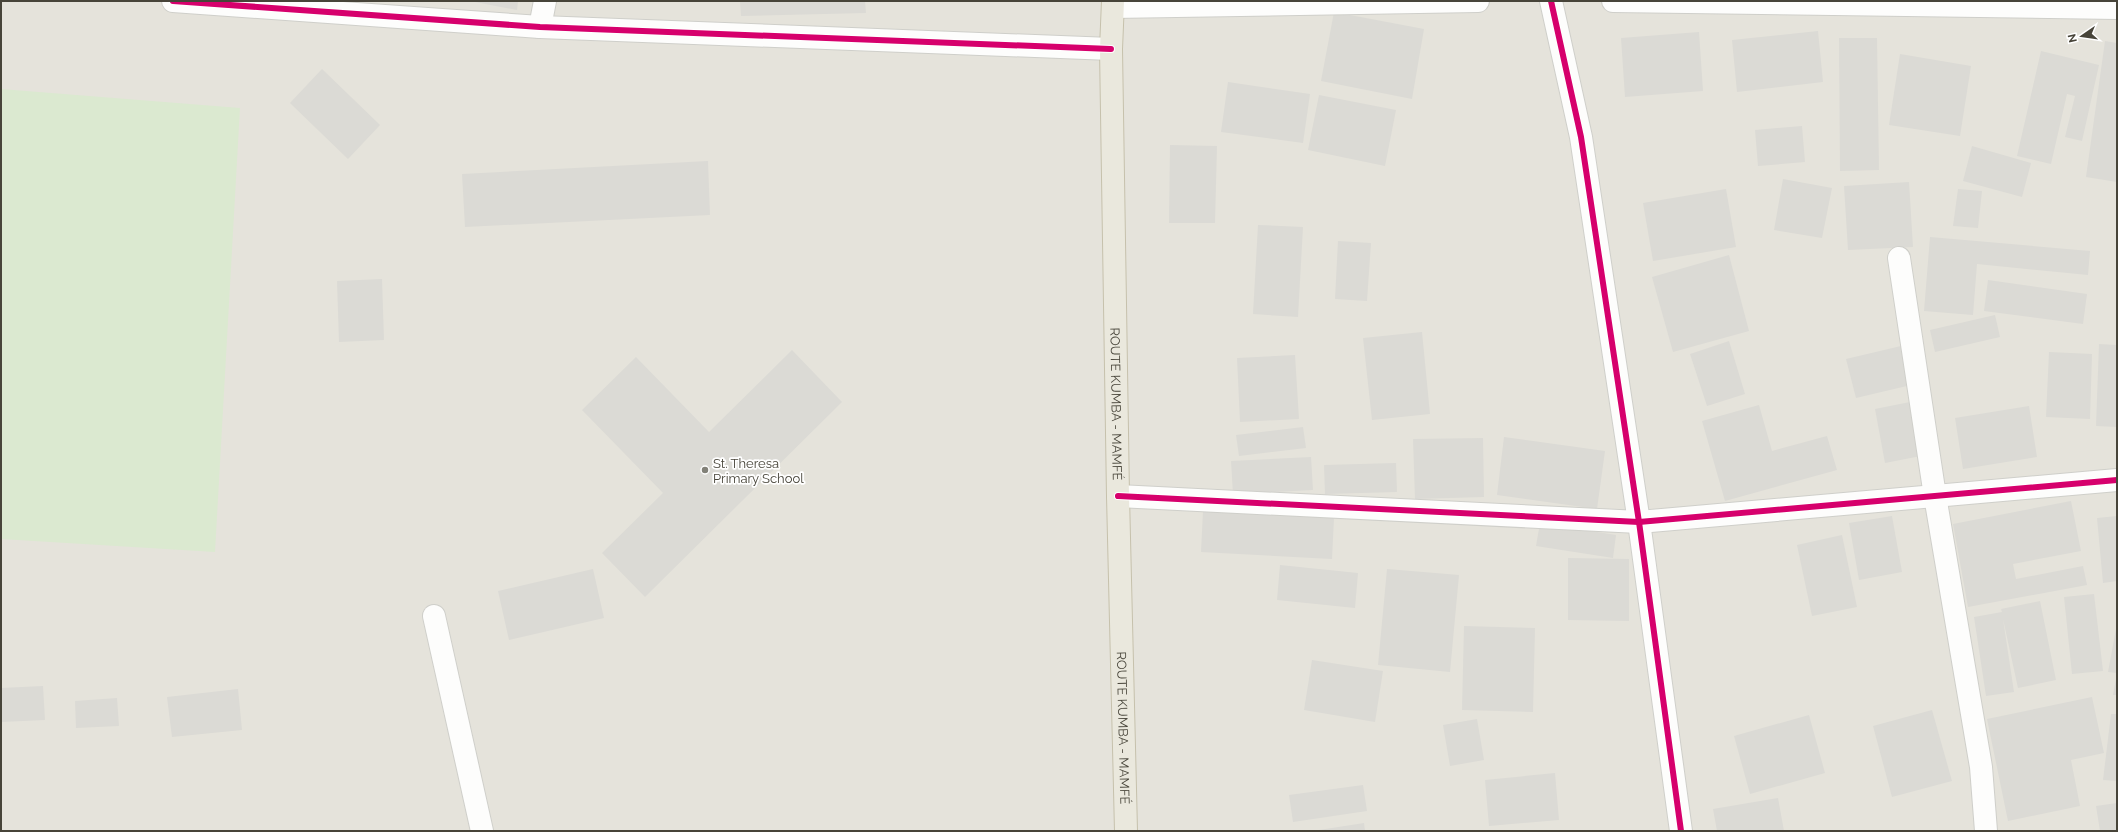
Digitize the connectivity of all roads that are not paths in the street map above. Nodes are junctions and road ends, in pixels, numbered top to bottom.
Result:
1 (172, 1) edge
2 (545, 1) edge
3 (1478, 1) edge
4 (1551, 1) edge
5 (1613, 1) edge
6 (1113, 4) edge
7 (2117, 8) edge
8 (540, 27) junction
9 (1111, 49) junction
10 (1899, 258) dead end
11 (2117, 480) edge
12 (1118, 496) junction
13 (1935, 496) junction
14 (1639, 522) junction
15 (434, 616) dead end
16 (482, 831) edge
17 (1126, 831) edge
18 (1681, 831) edge
19 (1986, 831) edge

1 - 8 street
2 - 8 street
3 - 6 street
4 - 14 street
5 - 7 street
6 - 9 highway, ROUTE KUMBA - MAMFÉ
8 - 9 street
9 - 12 highway, ROUTE KUMBA - MAMFÉ
10 - 13 street
11 - 13 street
12 - 14 street
12 - 17 highway, ROUTE KUMBA - MAMFÉ
13 - 14 street
13 - 19 street
14 - 18 street
15 - 16 street

